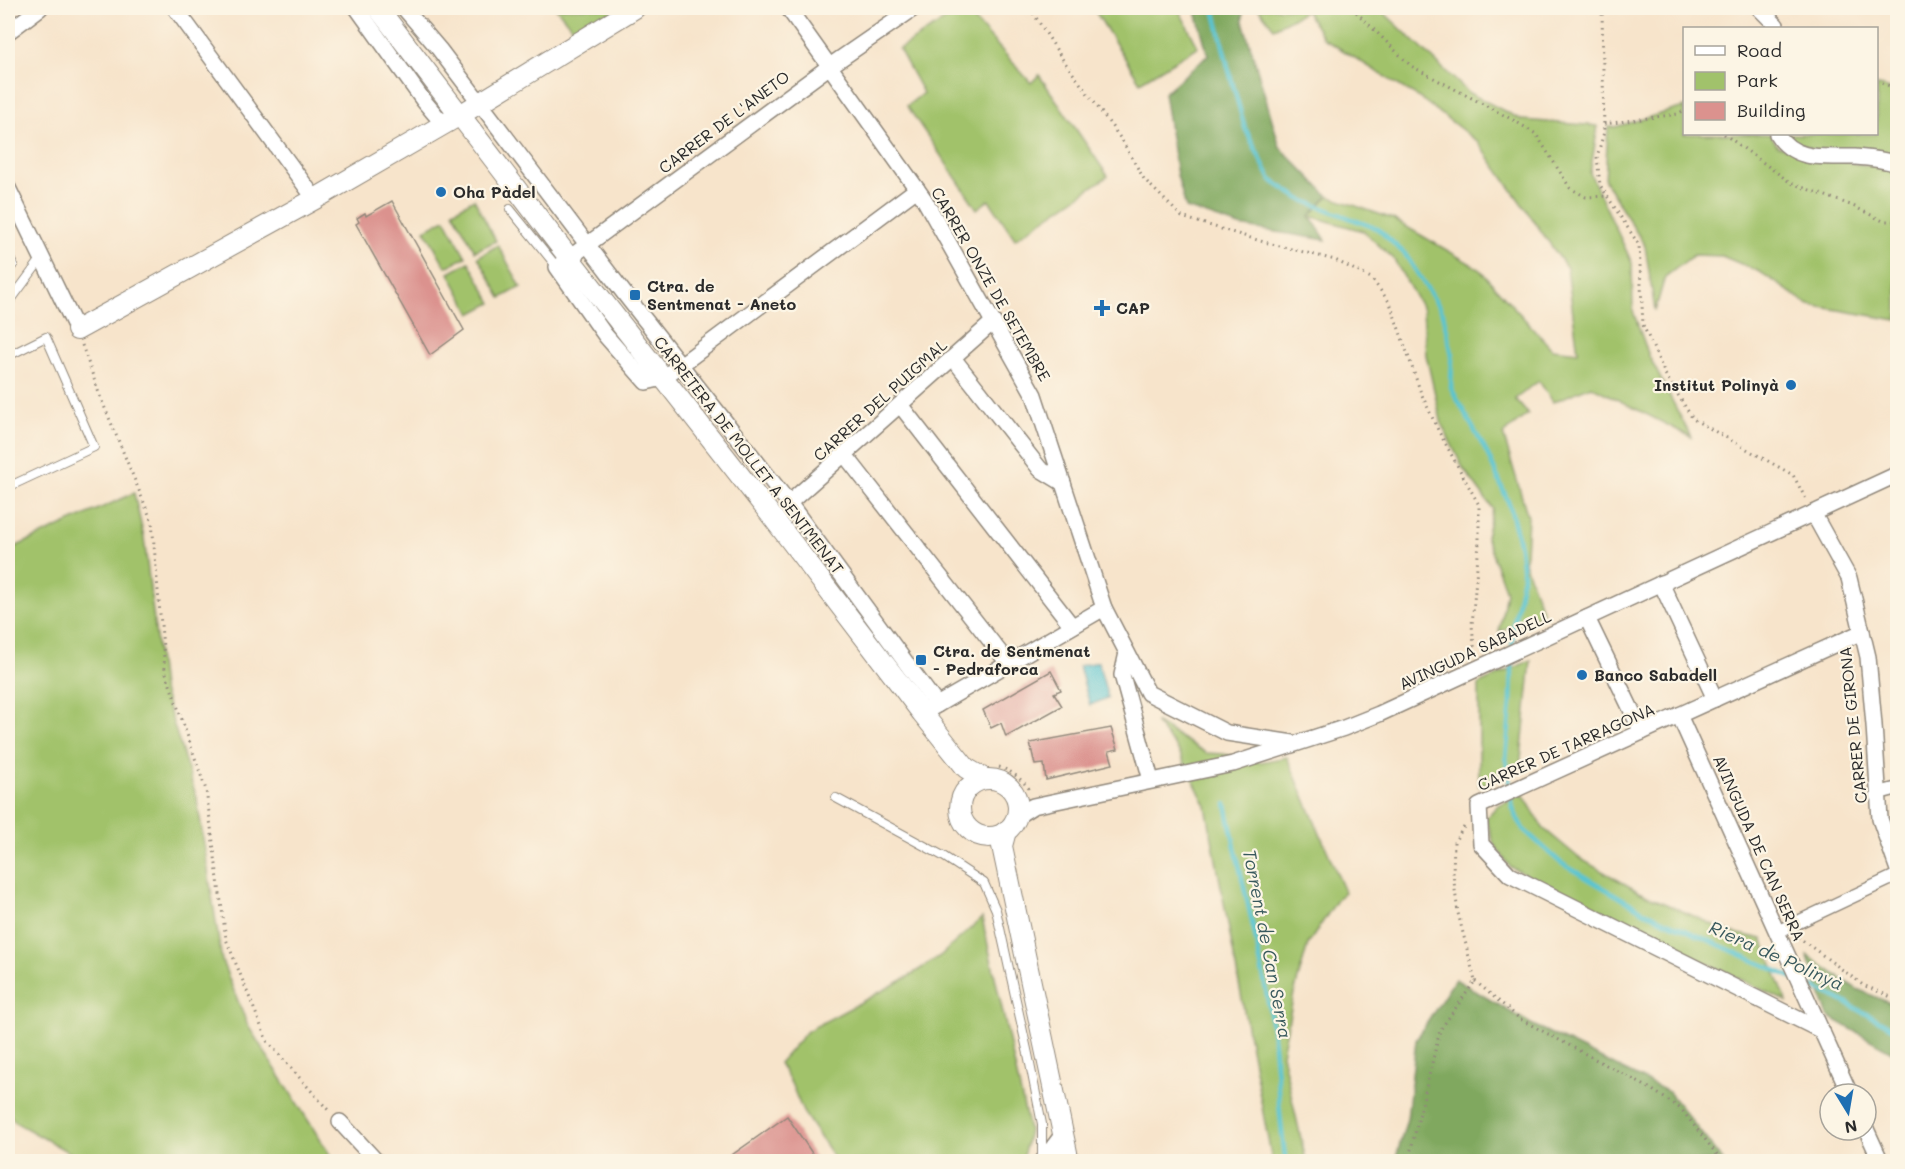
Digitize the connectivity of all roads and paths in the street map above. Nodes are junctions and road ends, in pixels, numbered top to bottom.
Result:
1 (40, 8) edge
2 (175, 8) edge
3 (357, 8) edge
4 (378, 8) edge
5 (404, 8) edge
6 (635, 8) edge
7 (788, 8) edge
8 (915, 8) edge
9 (1030, 8) edge
10 (1352, 8) edge
11 (1602, 8) edge
12 (1759, 8) edge
13 (1775, 27) edge
14 (8, 32) edge
15 (830, 66) junction
16 (1878, 82) edge
17 (1898, 89) edge
18 (480, 103) junction
19 (1683, 112) edge
20 (452, 120) junction
21 (1604, 124) junction
22 (1725, 135) edge
23 (1778, 135) edge
24 (1898, 164) edge
25 (8, 188) edge
26 (917, 189) junction
27 (1607, 196) junction
28 (315, 199) junction
29 (510, 209) dead end
30 (1898, 222) edge
31 (588, 246) junction
32 (8, 254) edge
33 (42, 258) junction
34 (564, 263) junction
35 (8, 268) edge
36 (8, 304) edge
37 (993, 322) junction
38 (77, 330) junction
39 (8, 356) edge
40 (954, 358) junction
41 (681, 365) junction
42 (663, 378) junction
43 (901, 406) junction
44 (845, 455) junction
45 (1898, 474) edge
46 (1063, 483) junction
47 (8, 487) edge
48 (789, 504) junction
49 (1813, 513) junction
50 (1661, 584) junction
51 (1104, 608) junction
52 (1587, 618) junction
53 (1072, 626) junction
54 (1862, 632) junction
55 (1127, 653) junction
56 (1475, 657) dead end
57 (1008, 663) junction
58 (1715, 699) junction
59 (930, 709) junction
60 (1679, 716) junction
61 (1642, 732) junction
62 (1296, 744) junction
63 (966, 768) junction
64 (985, 779) junction
65 (1151, 780) junction
66 (1898, 788) edge
67 (967, 789) junction
68 (1879, 793) junction
69 (836, 798) dead end
70 (1479, 806) junction
71 (1011, 822) junction
72 (1898, 870) edge
73 (1898, 875) edge
74 (1777, 932) junction
75 (1798, 937) dead end
76 (1475, 981) junction
77 (1898, 1000) edge
78 (1822, 1031) junction
79 (1845, 1082) edge
80 (340, 1122) joint
81 (1063, 1134) junction
82 (1872, 1142) edge
83 (376, 1161) edge
84 (1042, 1161) edge
85 (1069, 1161) edge
86 (1408, 1161) edge
87 (1723, 1161) edge
88 (1881, 1161) edge

1 - 14 street
2 - 28 street
3 - 20 street, CARRETERA DE MOLLET A SENTMENAT
4 - 20 street, CARRETERA DE MOLLET A SENTMENAT
5 - 18 street, CARRETERA DE MOLLET A SENTMENAT
6 - 18 street
7 - 15 street, CARRER ONZE DE SETEMBRE
8 - 15 street, CARRER DE L'ANETO
9 - 56 path
10 - 27 path
11 - 21 path
12 - 13 street
15 - 26 street, CARRER ONZE DE SETEMBRE
15 - 31 street, CARRER DE L'ANETO
16 - 17 path
18 - 20 street
18 - 31 street, CARRETERA DE MOLLET A SENTMENAT
19 - 21 path
20 - 28 street
20 - 34 street, CARRETERA DE MOLLET A SENTMENAT
21 - 27 path
22 - 30 path
23 - 24 street
25 - 33 street
26 - 37 street, CARRER ONZE DE SETEMBRE
26 - 41 street
27 - 49 path
28 - 38 street
29 - 34 lane
31 - 34 street, CARRER DE L'ANETO
31 - 41 street, CARRETERA DE MOLLET A SENTMENAT
32 - 35 lane
33 - 36 lane
33 - 38 street
34 - 42 street, CARRETERA DE MOLLET A SENTMENAT
37 - 40 street, CARRER DEL PUIGMAL
37 - 46 street, CARRER ONZE DE SETEMBRE
38 - 80 path
39 - 47 lane
40 - 43 street, CARRER DEL PUIGMAL
40 - 46 street
41 - 42 street
41 - 48 street, CARRETERA DE MOLLET A SENTMENAT
42 - 59 street, CARRETERA DE MOLLET A SENTMENAT
43 - 44 street, CARRER DEL PUIGMAL
43 - 53 street
44 - 48 street, CARRER DEL PUIGMAL
44 - 57 street
45 - 49 street, AVINGUDA SABADELL
46 - 51 street, CARRER ONZE DE SETEMBRE
48 - 59 street, CARRETERA DE MOLLET A SENTMENAT
49 - 50 street, AVINGUDA SABADELL
49 - 54 street, CARRER DE GIRONA
50 - 52 street, AVINGUDA SABADELL
50 - 58 street
51 - 53 street
51 - 55 street, AVINGUDA SABADELL
52 - 61 street
52 - 62 street, AVINGUDA SABADELL
53 - 57 street
54 - 58 street, CARRER DE TARRAGONA
54 - 68 street, CARRER DE GIRONA
55 - 62 street, AVINGUDA SABADELL
55 - 65 street
57 - 59 street
58 - 60 street, CARRER DE TARRAGONA
59 - 63 street, CARRETERA DE MOLLET A SENTMENAT
60 - 61 street, CARRER DE TARRAGONA
60 - 74 street, AVINGUDA DE CAN SERRA
61 - 70 street, CARRER DE TARRAGONA
62 - 65 street
63 - 64 street, CARRETERA DE MOLLET A SENTMENAT
63 - 67 street
64 - 67 street
64 - 71 street, CARRETERA DE MOLLET A SENTMENAT
65 - 71 street
66 - 68 street
67 - 71 street
68 - 72 street, CARRER DE GIRONA
69 - 84 lane
70 - 76 path
70 - 78 street, CARRER DE TARRAGONA
71 - 81 street
73 - 74 street
74 - 78 street, AVINGUDA DE CAN SERRA
75 - 77 path
76 - 86 path
76 - 87 path
78 - 79 street, AVINGUDA DE CAN SERRA
80 - 83 street
81 - 84 street
81 - 85 street
82 - 88 street

